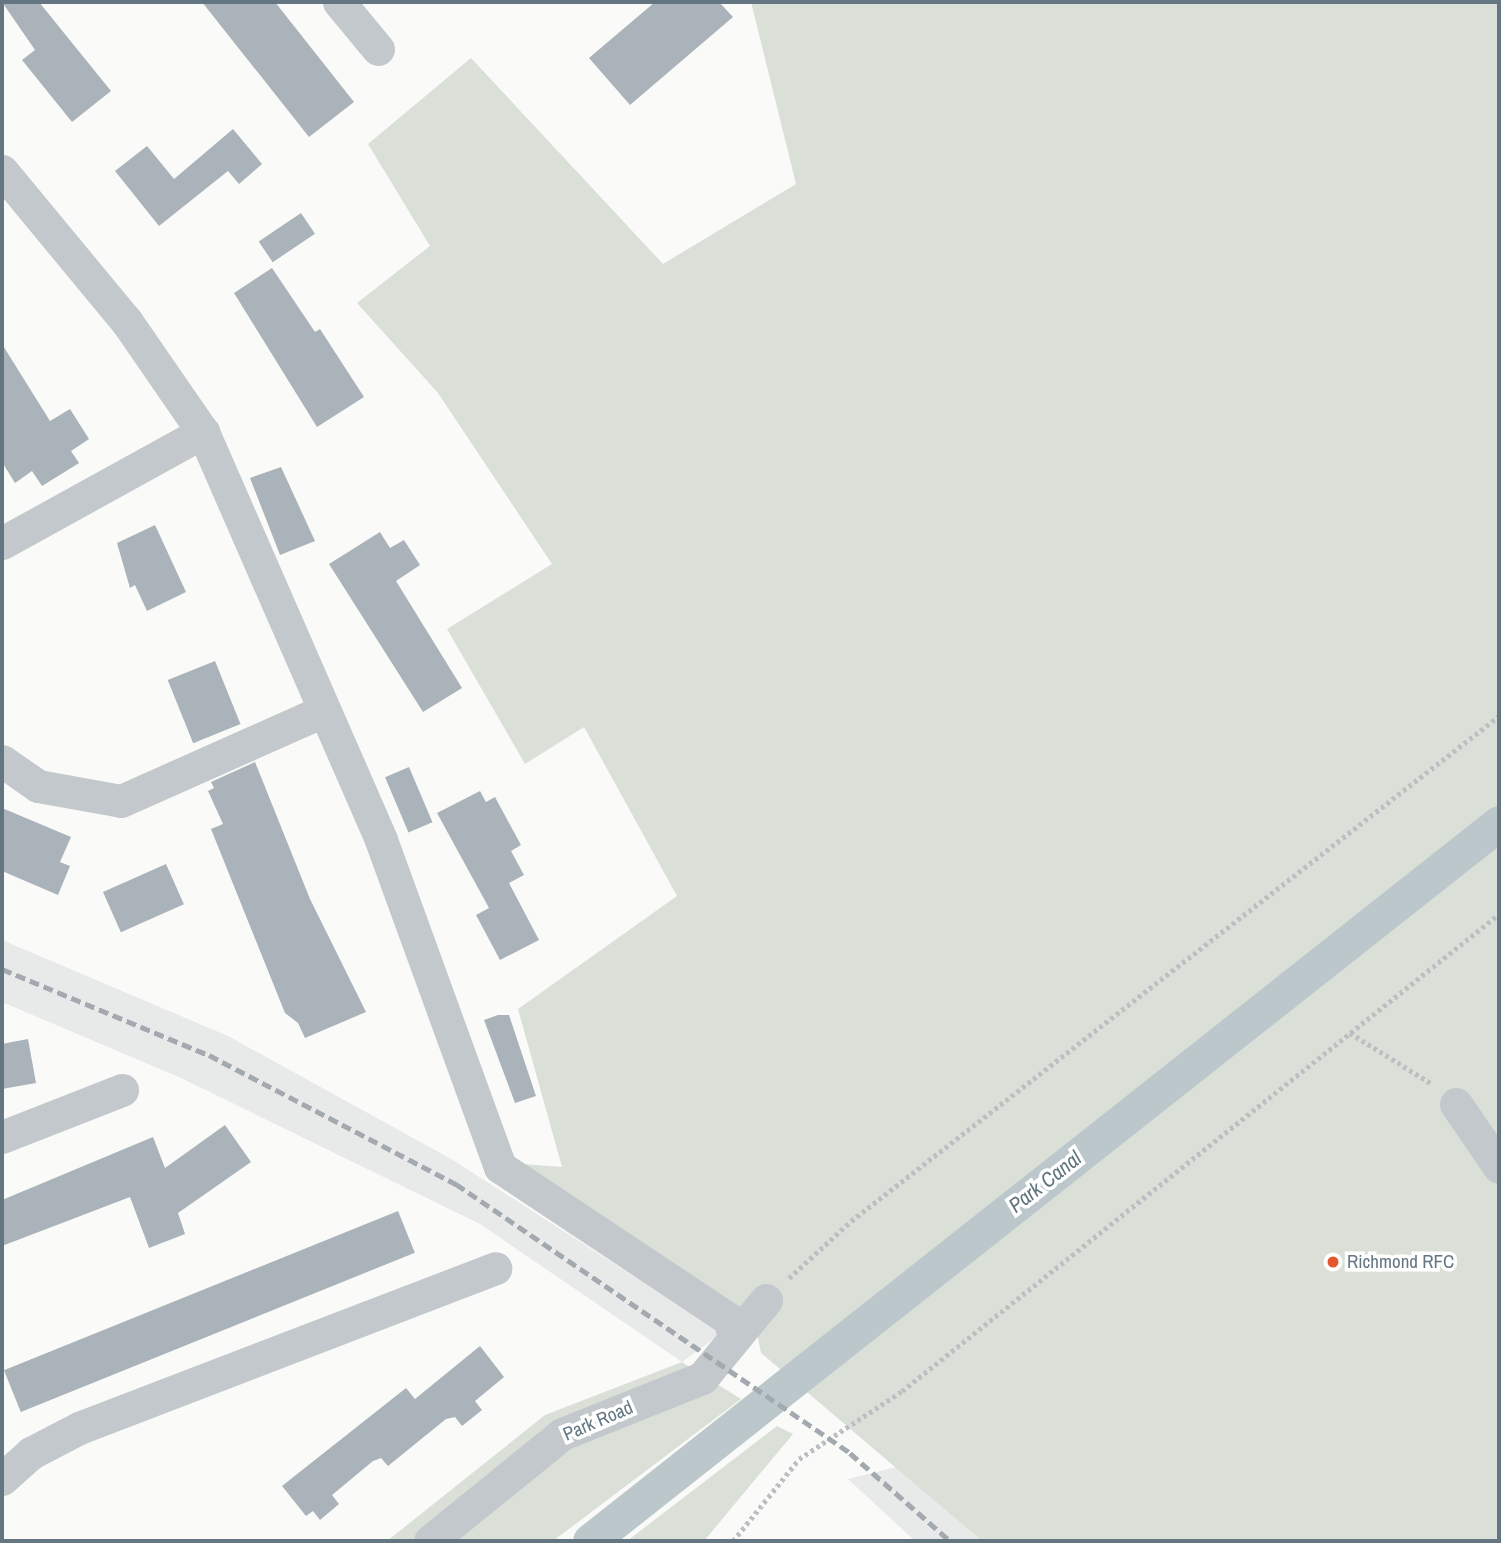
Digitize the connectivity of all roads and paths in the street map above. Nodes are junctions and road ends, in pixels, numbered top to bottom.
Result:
1 (339, 2) edge
2 (378, 48) dead end
3 (2, 171) edge
4 (203, 432) junction
5 (2, 543) edge
6 (321, 712) junction
7 (1499, 716) edge
8 (2, 761) edge
9 (1499, 915) edge
10 (1350, 1033) junction
11 (122, 1090) dead end
12 (1455, 1104) joint
13 (2, 1137) edge
14 (1499, 1167) edge
15 (495, 1268) dead end
16 (766, 1300) joint
17 (734, 1336) junction
18 (2, 1479) edge
19 (429, 1541) edge
20 (733, 1541) edge

1 - 2 street
3 - 4 street
4 - 5 street
4 - 6 street
6 - 8 street
6 - 17 street
7 - 16 path
9 - 10 path
10 - 12 path
10 - 20 path
11 - 13 street
12 - 14 street
15 - 18 street
16 - 17 street, Park Road
17 - 19 street, Park Road

